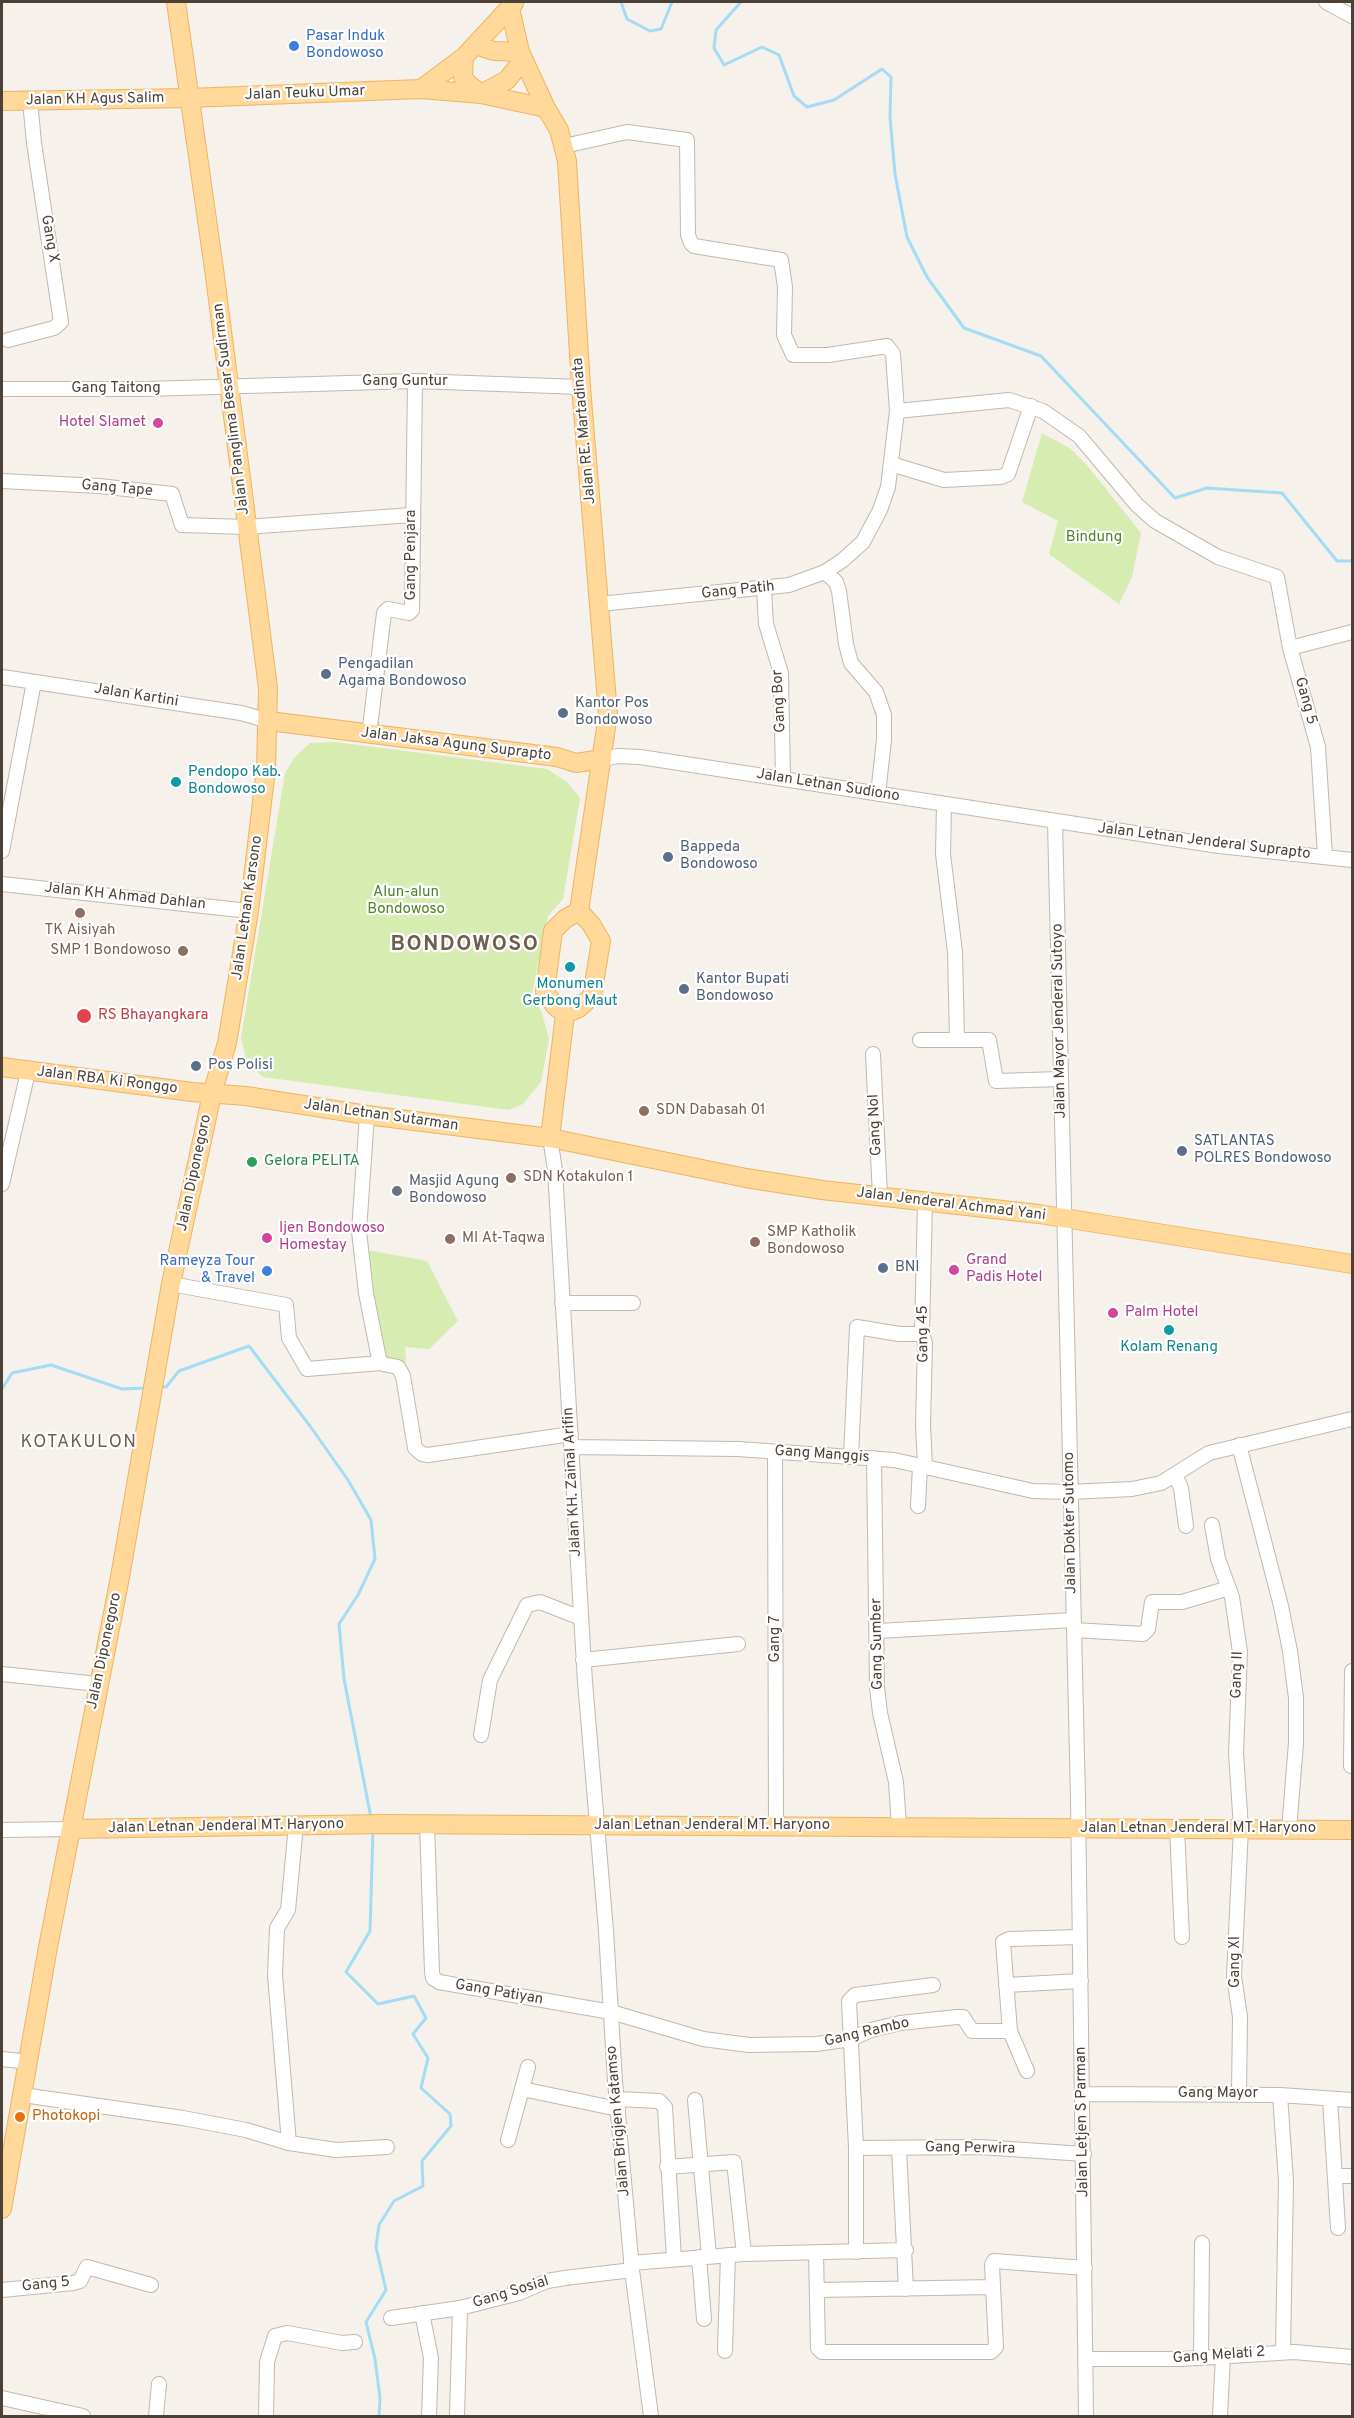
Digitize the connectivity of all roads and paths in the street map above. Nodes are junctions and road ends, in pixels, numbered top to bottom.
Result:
1 (176, 2) edge
2 (1326, 2) edge
3 (512, 5) edge
4 (1353, 16) edge
5 (470, 51) junction
6 (522, 56) junction
7 (421, 89) junction
8 (481, 94) junction
9 (189, 98) junction
10 (2, 101) edge
11 (30, 101) junction
12 (546, 108) junction
13 (564, 146) junction
14 (8, 340) dead end
15 (415, 381) junction
16 (230, 387) junction
17 (581, 387) junction
18 (2, 389) edge
19 (1031, 406) junction
20 (897, 411) junction
21 (891, 464) junction
22 (2, 481) edge
23 (412, 515) junction
24 (246, 527) junction
25 (825, 572) junction
26 (764, 588) junction
27 (599, 604) junction
28 (1353, 632) edge
29 (1290, 648) junction
30 (2, 677) edge
31 (34, 682) junction
32 (269, 721) junction
33 (369, 735) junction
34 (602, 759) junction
35 (783, 779) junction
36 (878, 794) junction
37 (944, 805) junction
38 (1055, 822) junction
39 (2, 851) edge
40 (1325, 856) junction
41 (1353, 860) edge
42 (2, 884) edge
43 (249, 911) junction
44 (579, 911) junction
45 (565, 1014) junction
46 (920, 1040) dead end
47 (957, 1040) junction
48 (873, 1054) dead end
49 (2, 1067) edge
50 (28, 1071) junction
51 (1061, 1079) junction
52 (212, 1094) junction
53 (367, 1115) junction
54 (550, 1138) junction
55 (2, 1184) edge
56 (880, 1196) junction
57 (925, 1202) junction
58 (1064, 1219) junction
59 (1353, 1264) edge
60 (171, 1284) junction
61 (562, 1303) junction
62 (633, 1303) dead end
63 (922, 1334) junction
64 (381, 1363) junction
65 (1353, 1419) edge
66 (571, 1440) junction
67 (1239, 1445) junction
68 (775, 1452) junction
69 (851, 1457) junction
70 (874, 1458) junction
71 (923, 1466) junction
72 (1175, 1475) junction
73 (1070, 1492) junction
74 (918, 1506) dead end
75 (1212, 1525) dead end
76 (1186, 1526) dead end
77 (1229, 1588) junction
78 (581, 1618) junction
79 (1073, 1625) junction
80 (878, 1631) junction
81 (738, 1644) dead end
82 (583, 1660) junction
83 (1353, 1671) edge
84 (2, 1674) edge
85 (98, 1684) junction
86 (481, 1736) dead end
87 (1352, 1766) edge
88 (427, 1824) junction
89 (296, 1825) junction
90 (597, 1825) junction
91 (776, 1826) junction
92 (898, 1827) junction
93 (1079, 1828) junction
94 (1177, 1828) junction
95 (1241, 1828) junction
96 (71, 1829) junction
97 (2, 1830) edge
98 (1289, 1830) junction
99 (1353, 1830) edge
100 (1080, 1937) junction
101 (1182, 1937) dead end
102 (1081, 1981) junction
103 (933, 1985) dead end
104 (1006, 1985) junction
105 (611, 2012) junction
106 (1010, 2031) junction
107 (851, 2038) junction
108 (2, 2059) edge
109 (29, 2062) junction
110 (528, 2067) dead end
111 (1027, 2071) dead end
112 (522, 2089) junction
113 (1084, 2094) junction
114 (1239, 2094) junction
115 (23, 2095) junction
116 (1280, 2095) junction
117 (1330, 2099) junction
118 (695, 2100) dead end
119 (1353, 2100) edge
120 (617, 2104) junction
121 (508, 2140) dead end
122 (289, 2143) junction
123 (387, 2147) dead end
124 (856, 2148) junction
125 (899, 2148) junction
126 (1084, 2154) junction
127 (701, 2163) junction
128 (668, 2167) junction
129 (1335, 2176) junction
130 (1353, 2176) edge
131 (2, 2209) edge
132 (1338, 2228) dead end
133 (1202, 2243) dead end
134 (906, 2250) junction
135 (856, 2252) junction
136 (816, 2253) junction
137 (744, 2254) junction
138 (728, 2255) junction
139 (704, 2257) junction
140 (674, 2259) junction
141 (631, 2266) junction
142 (1085, 2268) junction
143 (151, 2285) dead end
144 (993, 2288) junction
145 (906, 2289) junction
146 (2, 2290) edge
147 (818, 2290) junction
148 (460, 2308) junction
149 (422, 2313) junction
150 (391, 2318) dead end
151 (704, 2319) dead end
152 (355, 2343) dead end
153 (725, 2351) dead end
154 (1283, 2352) junction
155 (1223, 2355) junction
156 (1353, 2357) edge
157 (1201, 2358) junction
158 (1085, 2359) junction
159 (159, 2384) dead end
160 (2, 2398) edge
161 (53, 2413) edge
162 (83, 2416) edge
163 (156, 2416) edge
164 (266, 2416) edge
165 (429, 2416) edge
166 (457, 2416) edge
167 (651, 2416) edge
168 (1086, 2416) edge
169 (1220, 2416) edge

1 - 9 main road, Jalan Panglima Besar Sudirman
2 - 4 street
3 - 5 main road
3 - 6 main road, Jalan RE. Martadinata
5 - 6 main road
5 - 7 main road
5 - 8 main road
6 - 8 main road
6 - 12 main road, Jalan RE. Martadinata
7 - 8 main road, Jalan Teuku Umar
7 - 9 main road, Jalan Teuku Umar
8 - 12 main road, Jalan Teuku Umar
9 - 11 main road, Jalan KH Agus Salim
9 - 16 main road, Jalan Panglima Besar Sudirman
10 - 11 main road, Jalan KH Agus Salim
11 - 14 street, Gang X
12 - 13 main road, Jalan RE. Martadinata
13 - 17 main road, Jalan RE. Martadinata
13 - 20 street
15 - 16 street, Gang Guntur
15 - 17 street, Gang Guntur
15 - 23 street, Gang Penjara
16 - 18 street, Gang Taitong
16 - 24 main road, Jalan Panglima Besar Sudirman
17 - 27 main road, Jalan RE. Martadinata
19 - 20 street
19 - 21 street
19 - 29 street, Gang 5
20 - 21 street
21 - 25 street, Gang Patih
22 - 24 street, Gang Tape
23 - 24 street
23 - 33 street, Gang Penjara
24 - 32 main road, Jalan Panglima Besar Sudirman
25 - 26 street, Gang Patih
25 - 36 street
26 - 27 street, Gang Patih
26 - 35 street, Gang Bor
27 - 34 main road, Jalan RE. Martadinata
28 - 29 street
29 - 40 street, Gang 5
30 - 31 street, Jalan Kartini
31 - 32 street, Jalan Kartini
31 - 39 street
32 - 33 main road, Jalan Jaksa Agung Suprapto
32 - 43 main road, Jalan Letnan Karsono
33 - 34 main road, Jalan Jaksa Agung Suprapto
34 - 35 street, Jalan Letnan Sudiono
34 - 44 main road, Jalan RE. Martadinata
35 - 36 street, Jalan Letnan Sudiono
36 - 37 street, Jalan Letnan Sudiono
37 - 38 street, Jalan Letnan Sudiono
37 - 47 street
38 - 40 street, Jalan Letnan Jenderal Suprapto
38 - 51 street, Jalan Mayor Jenderal Sutoyo
40 - 41 street, Jalan Letnan Jenderal Suprapto
42 - 43 street, Jalan KH Ahmad Dahlan
43 - 52 main road, Jalan Letnan Karsono
44 - 45 main road
44 - 45 main road
45 - 54 main road
46 - 47 street
47 - 51 street
48 - 56 street, Gang Nol
49 - 50 main road, Jalan RBA Ki Ronggo
50 - 52 main road, Jalan RBA Ki Ronggo
50 - 55 street
51 - 58 street, Jalan Mayor Jenderal Sutoyo
52 - 53 main road, Jalan Letnan Sutarman
52 - 60 main road, Jalan Diponegoro
53 - 54 main road, Jalan Letnan Sutarman
53 - 64 street
54 - 56 main road, Jalan Jenderal Achmad Yani
54 - 61 street, Jalan KH. Zainal Arifin
56 - 57 main road, Jalan Jenderal Achmad Yani
57 - 58 main road, Jalan Jenderal Achmad Yani
57 - 63 street, Gang 45
58 - 59 main road, Jalan Jenderal Achmad Yani
58 - 73 street, Jalan Dokter Sutomo
60 - 64 street
60 - 85 main road, Jalan Diponegoro
61 - 62 street
61 - 66 street, Jalan KH. Zainal Arifin
63 - 69 street
63 - 71 street, Gang 45
64 - 66 street, Gang Manggis
65 - 67 street, Gang Manggis
66 - 68 street, Gang Manggis
66 - 78 street, Jalan KH. Zainal Arifin
67 - 72 street, Gang Manggis
67 - 98 street
68 - 69 street, Gang Manggis
68 - 91 street, Gang 7
69 - 70 street, Gang Manggis
70 - 71 street, Gang Manggis
70 - 80 street, Gang Sumber
71 - 73 street, Gang Manggis
71 - 74 street, Gang 45
72 - 73 street, Gang Manggis
72 - 76 street
73 - 79 street, Jalan Dokter Sutomo
75 - 77 street, Gang II
77 - 79 street
77 - 95 street, Gang II
78 - 82 street, Jalan KH. Zainal Arifin
78 - 86 street
79 - 80 street
79 - 93 street, Jalan Dokter Sutomo
80 - 92 street, Gang Sumber
81 - 82 street
82 - 90 street, Jalan KH. Zainal Arifin
83 - 87 street
84 - 85 street
85 - 96 main road, Jalan Diponegoro
88 - 89 main road, Jalan Letnan Jenderal MT. Haryono
88 - 90 main road, Jalan Letnan Jenderal MT. Haryono
88 - 105 street, Gang Patiyan
89 - 96 main road, Jalan Letnan Jenderal MT. Haryono
89 - 122 street
90 - 91 main road, Jalan Letnan Jenderal MT. Haryono
90 - 105 street, Jalan Brigjen Katamso
91 - 92 main road, Jalan Letnan Jenderal MT. Haryono
92 - 93 main road, Jalan Letnan Jenderal MT. Haryono
93 - 94 main road, Jalan Letnan Jenderal MT. Haryono
93 - 100 street, Jalan Letjen S Parman
94 - 95 main road, Jalan Letnan Jenderal MT. Haryono
94 - 101 street
95 - 98 main road, Jalan Letnan Jenderal MT. Haryono
95 - 114 street, Gang XI
96 - 97 street
96 - 109 main road, Jalan Diponegoro
98 - 99 main road, Jalan Letnan Jenderal MT. Haryono
100 - 102 street, Jalan Letjen S Parman
100 - 104 street
102 - 104 street
102 - 113 street, Jalan Letjen S Parman
103 - 107 street
104 - 106 street
105 - 107 street, Gang Rambo
105 - 120 street, Jalan Brigjen Katamso
106 - 107 street, Gang Rambo
106 - 111 street
107 - 124 street
108 - 109 street
109 - 115 main road, Jalan Diponegoro
110 - 112 street
112 - 120 street
112 - 121 street
113 - 114 street, Gang Mayor
113 - 126 street, Jalan Letjen S Parman
114 - 116 street, Gang Mayor
115 - 122 street
115 - 131 main road, Jalan Diponegoro
116 - 117 street, Gang Mayor
116 - 154 street
117 - 119 street, Gang Mayor
117 - 129 street
118 - 127 street
120 - 128 street
120 - 141 street, Jalan Brigjen Katamso
122 - 123 street
124 - 125 street, Gang Perwira
124 - 135 street
125 - 126 street, Gang Perwira
125 - 134 street
126 - 142 street, Jalan Letjen S Parman
127 - 128 street
127 - 137 street
127 - 139 street
128 - 140 street
129 - 130 street
129 - 132 street
133 - 157 street
134 - 135 street, Gang Sosial
134 - 145 street
135 - 136 street, Gang Sosial
136 - 137 street, Gang Sosial
136 - 147 street
137 - 138 street, Gang Sosial
138 - 139 street, Gang Sosial
138 - 153 street
139 - 140 street, Gang Sosial
139 - 151 street
140 - 141 street, Gang Sosial
141 - 148 street, Gang Sosial
141 - 167 street, Jalan Brigjen Katamso
142 - 144 street
142 - 158 street, Jalan Letjen S Parman
143 - 146 street, Gang 5
144 - 145 street
144 - 147 street
145 - 147 street
148 - 149 street, Gang Sosial
148 - 166 street
149 - 150 street, Gang Sosial
149 - 165 street
152 - 164 street
154 - 155 street, Gang Melati 2
154 - 156 street, Gang Melati 2
155 - 157 street, Gang Melati 2
155 - 169 street
157 - 158 street, Gang Melati 2
158 - 168 street, Jalan Letjen S Parman
159 - 163 street
160 - 161 street
161 - 162 street

